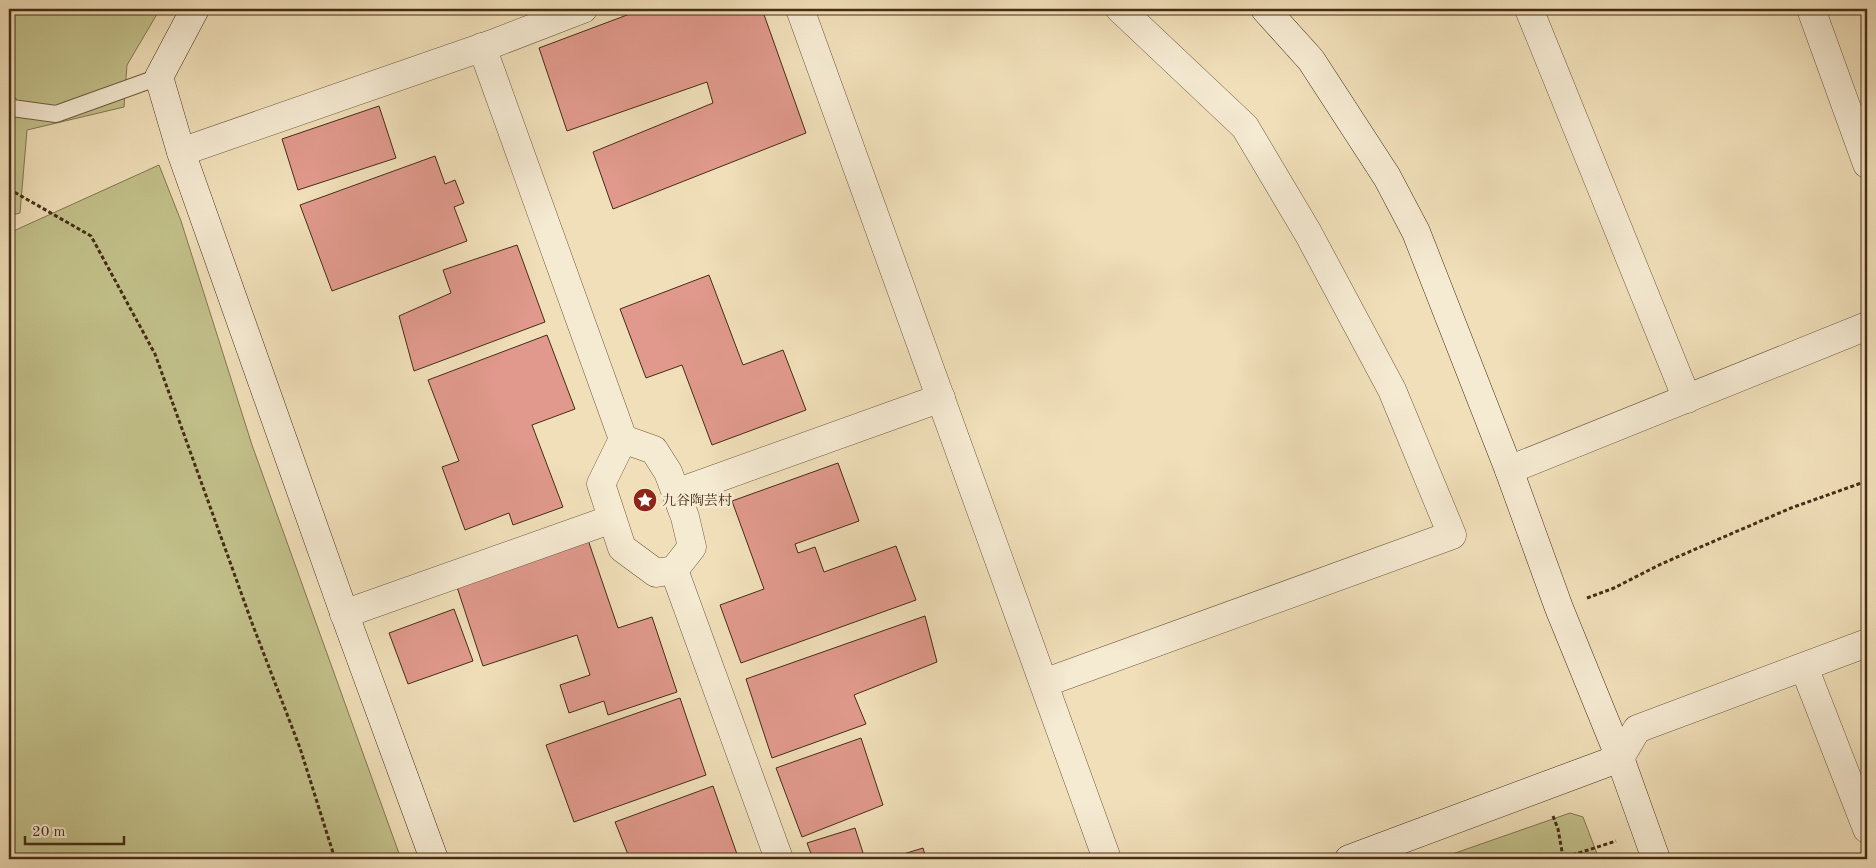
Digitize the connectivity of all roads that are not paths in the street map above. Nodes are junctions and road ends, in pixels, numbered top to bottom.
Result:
1 (195, 9) edge
2 (583, 9) edge
3 (800, 9) edge
4 (1120, 9) edge
5 (1265, 9) edge
6 (1529, 9) edge
7 (1811, 9) edge
8 (482, 47) junction
9 (159, 76) junction
10 (9, 104) edge
11 (181, 152) junction
12 (1867, 164) edge
13 (1867, 326) edge
14 (941, 398) junction
15 (1687, 399) junction
16 (623, 439) junction
17 (1509, 470) junction
18 (676, 493) junction
19 (612, 519) junction
20 (674, 570) junction
21 (344, 614) junction
22 (1867, 644) edge
23 (1804, 667) junction
24 (1044, 683) junction
25 (1620, 758) junction
26 (1867, 829) edge
27 (434, 859) edge
28 (779, 859) edge
29 (1108, 859) edge
30 (1348, 859) edge
31 (1656, 859) edge

1 - 9 street
2 - 8 street
3 - 14 street
4 - 24 street
5 - 17 street
6 - 15 street
7 - 12 street
8 - 11 street
8 - 16 street
9 - 10 lane
9 - 11 street
11 - 21 street
13 - 15 street
14 - 18 street
14 - 24 street
15 - 17 street
16 - 18 street
16 - 19 street
17 - 25 street
18 - 20 street
19 - 20 street
19 - 21 street
20 - 28 street
21 - 27 street
22 - 23 street
23 - 25 street
23 - 26 street
24 - 29 street
25 - 30 street
25 - 31 street

